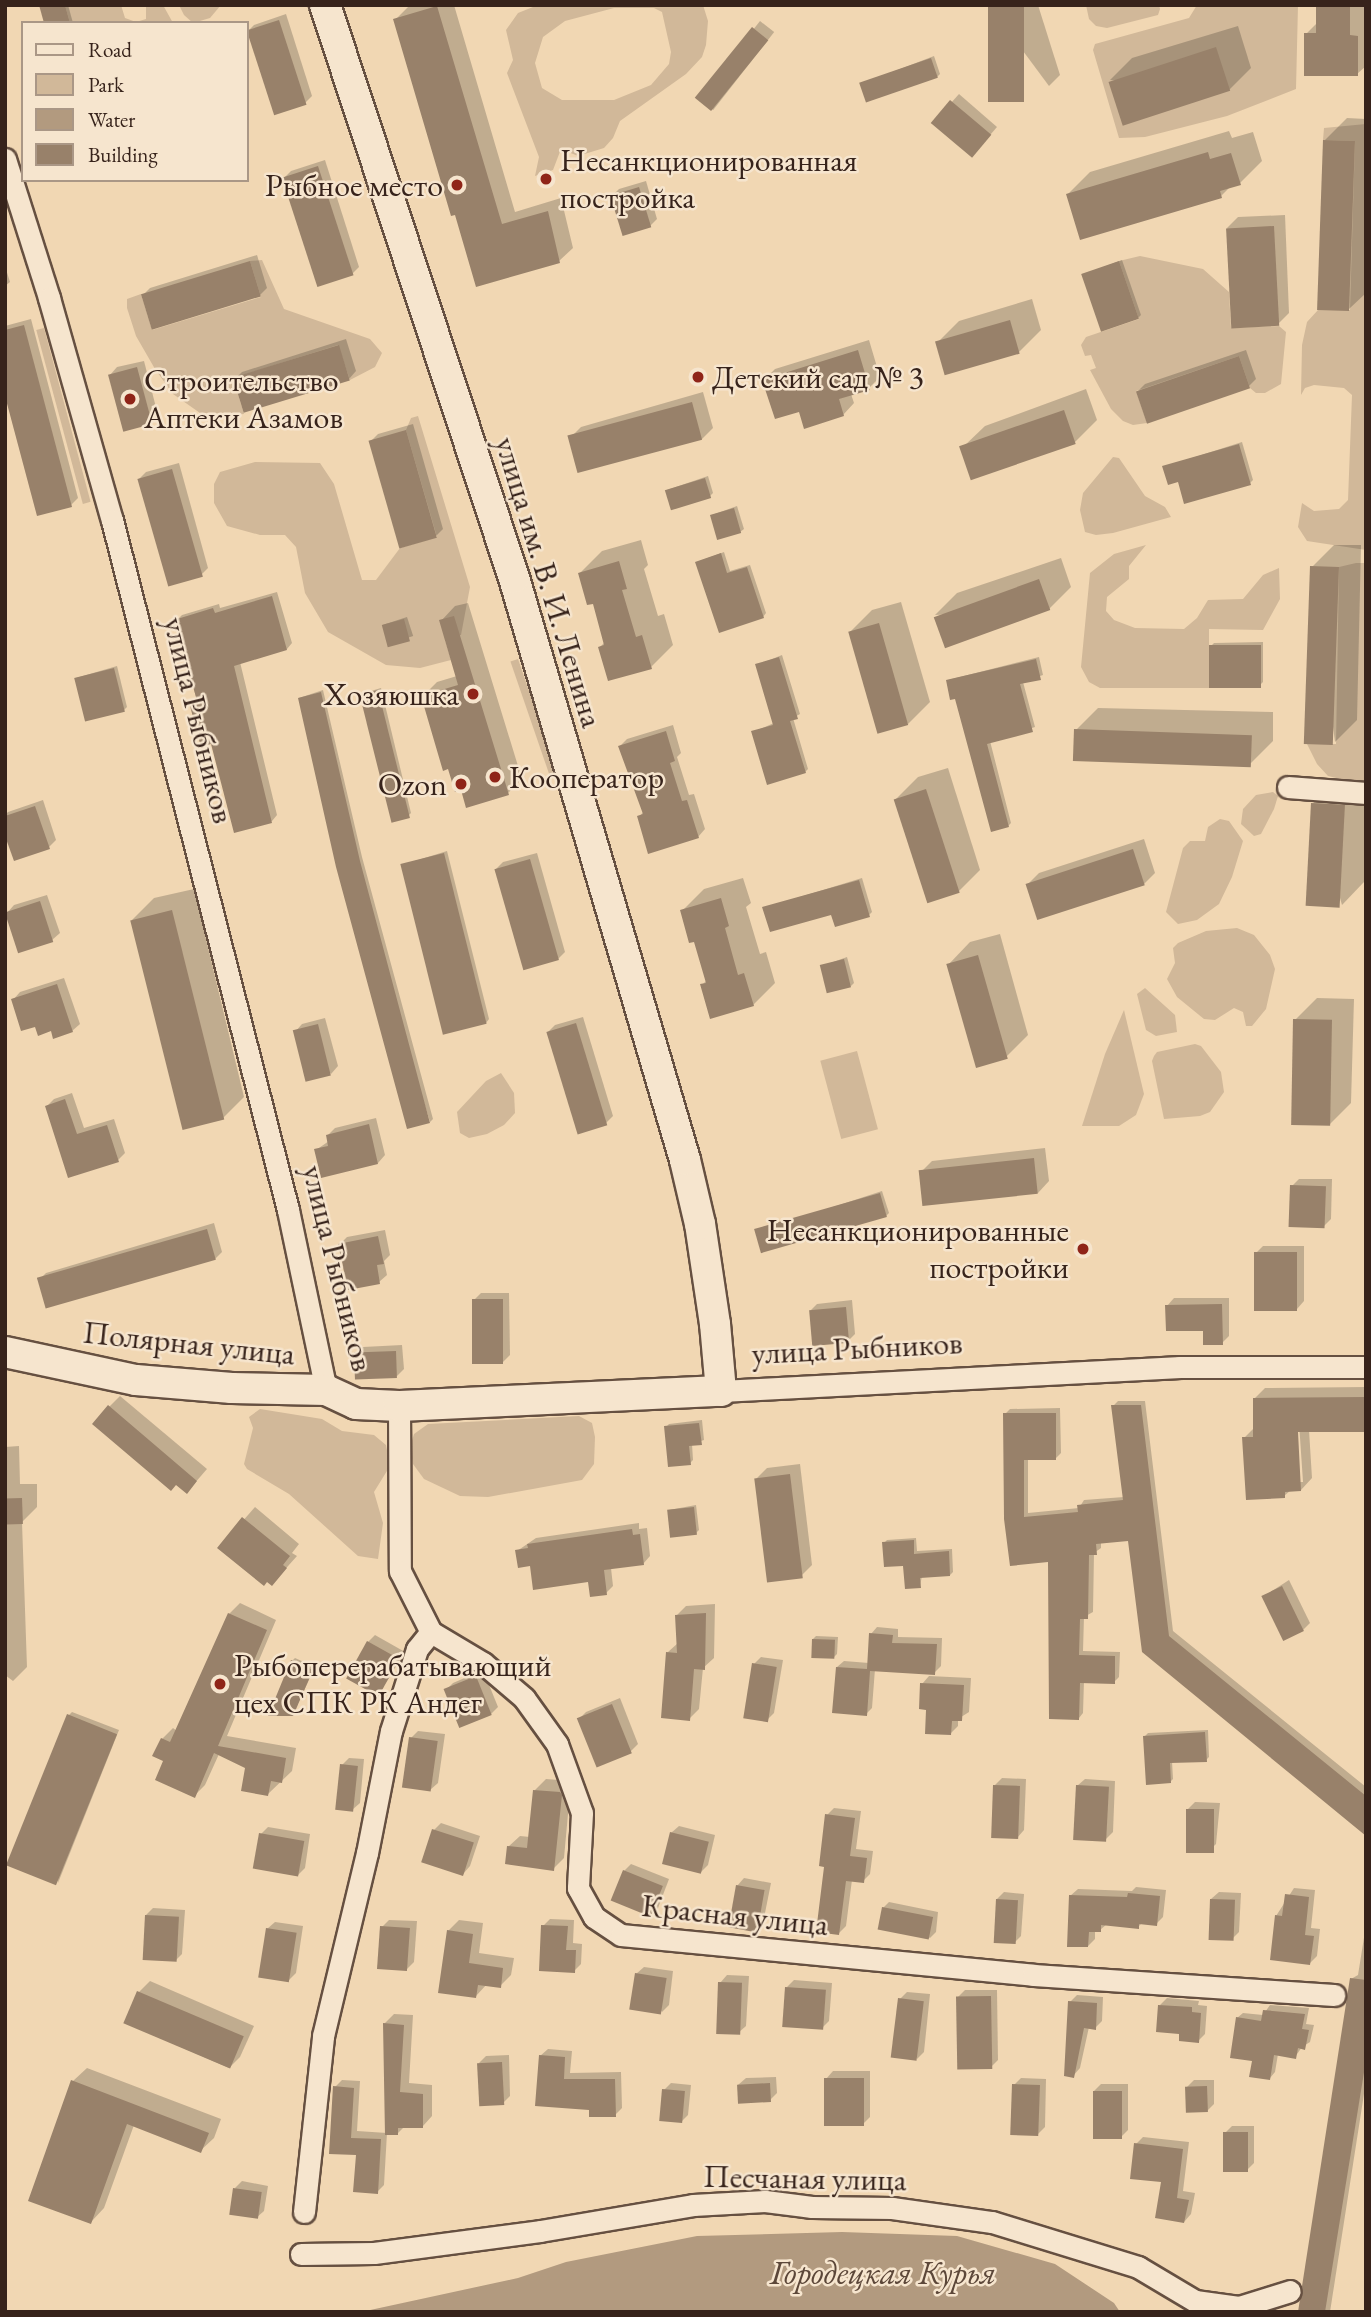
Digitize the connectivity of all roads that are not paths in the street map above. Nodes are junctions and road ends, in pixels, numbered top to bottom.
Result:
1 (326, 5) edge
2 (5, 159) edge
3 (1288, 787) dead end
4 (1366, 793) edge
5 (5, 1352) edge
6 (1366, 1367) edge
7 (326, 1390) junction
8 (721, 1391) junction
9 (399, 1406) junction
10 (431, 1632) junction
11 (1334, 1995) dead end
12 (304, 2212) dead end
13 (301, 2254) dead end
14 (1290, 2291) dead end

1 - 8 main road, улица им. В. И. Ленина
2 - 7 street, улица Рыбников
3 - 4 street
5 - 7 main road, Полярная улица
6 - 8 street, улица Рыбников
7 - 9 main road, улица Рыбников
8 - 9 main road, улица Рыбников
9 - 10 street
10 - 11 street, Красная улица
10 - 12 street
13 - 14 street, Песчаная улица

